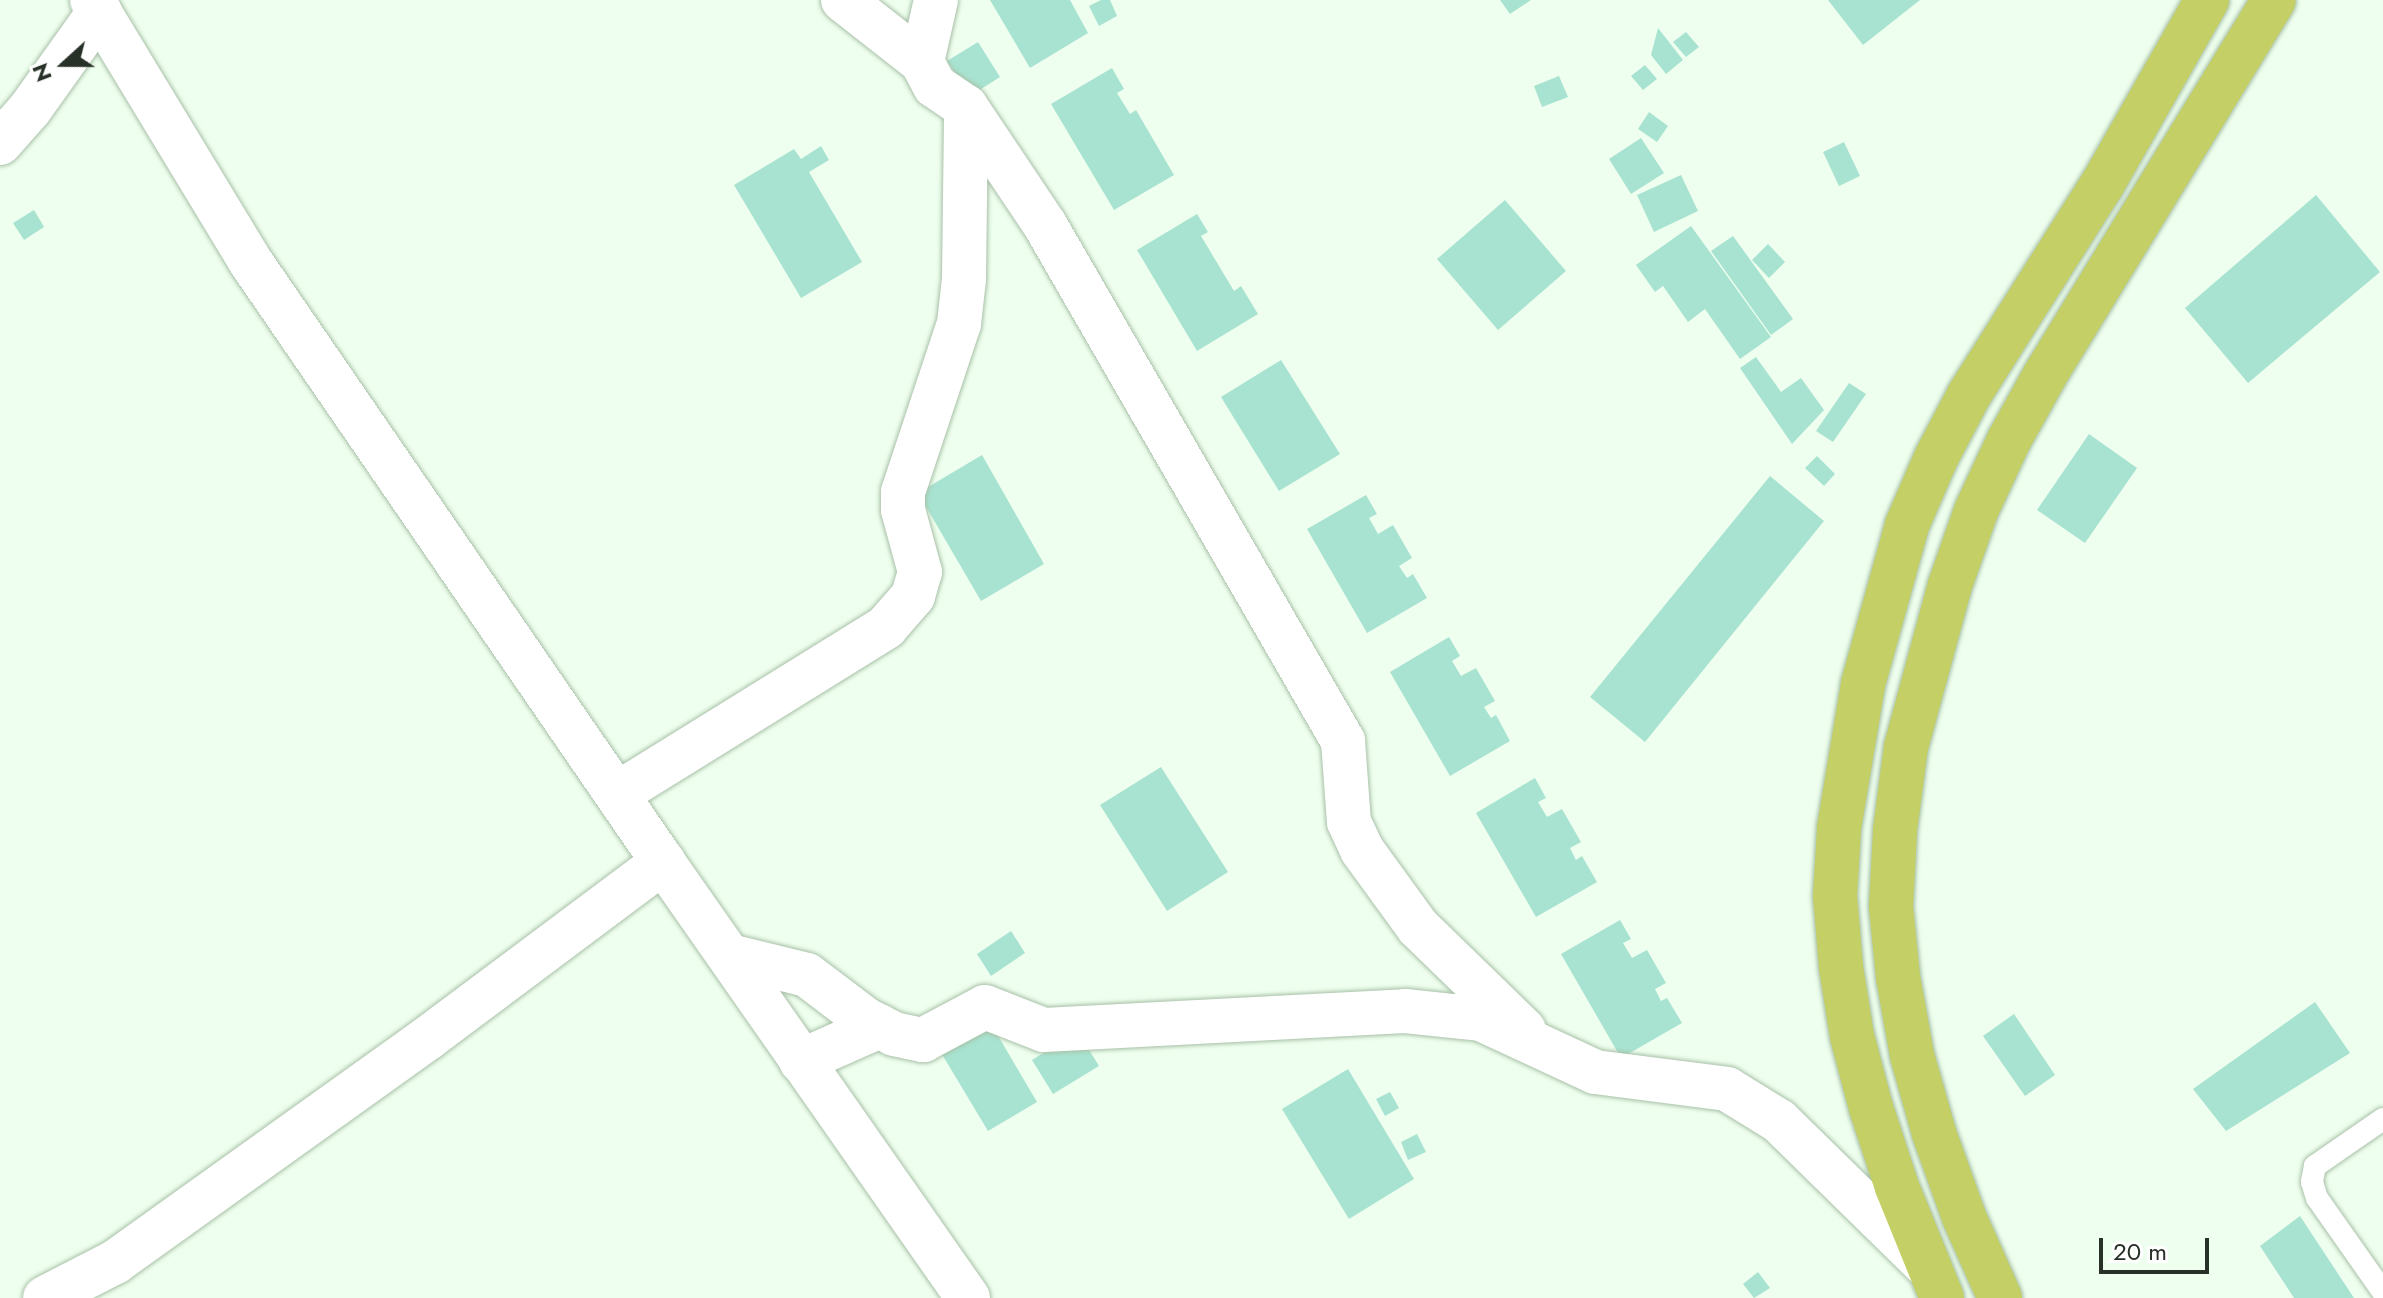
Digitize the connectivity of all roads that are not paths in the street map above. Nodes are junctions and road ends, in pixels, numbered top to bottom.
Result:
1 (843, 0) edge
2 (936, 0) edge
3 (2207, 0) edge
4 (2274, 0) edge
5 (96, 6) edge
6 (922, 62) junction
7 (966, 107) junction
8 (0, 143) edge
9 (617, 794) junction
10 (663, 862) junction
11 (730, 956) junction
12 (880, 1026) junction
13 (1544, 1049) junction
14 (801, 1061) junction
15 (2383, 1119) edge
16 (1936, 1283) edge
17 (2383, 1292) edge
18 (45, 1298) edge
19 (968, 1298) edge
20 (2000, 1298) edge

1 - 6 street
2 - 6 street
3 - 16 highway
4 - 20 highway
5 - 8 street
5 - 9 street
6 - 7 street
7 - 9 street
7 - 13 street
9 - 10 street
10 - 11 street
10 - 18 street
11 - 12 street
11 - 14 street
12 - 13 street
12 - 14 street
13 - 16 street
14 - 19 street
15 - 17 lane

